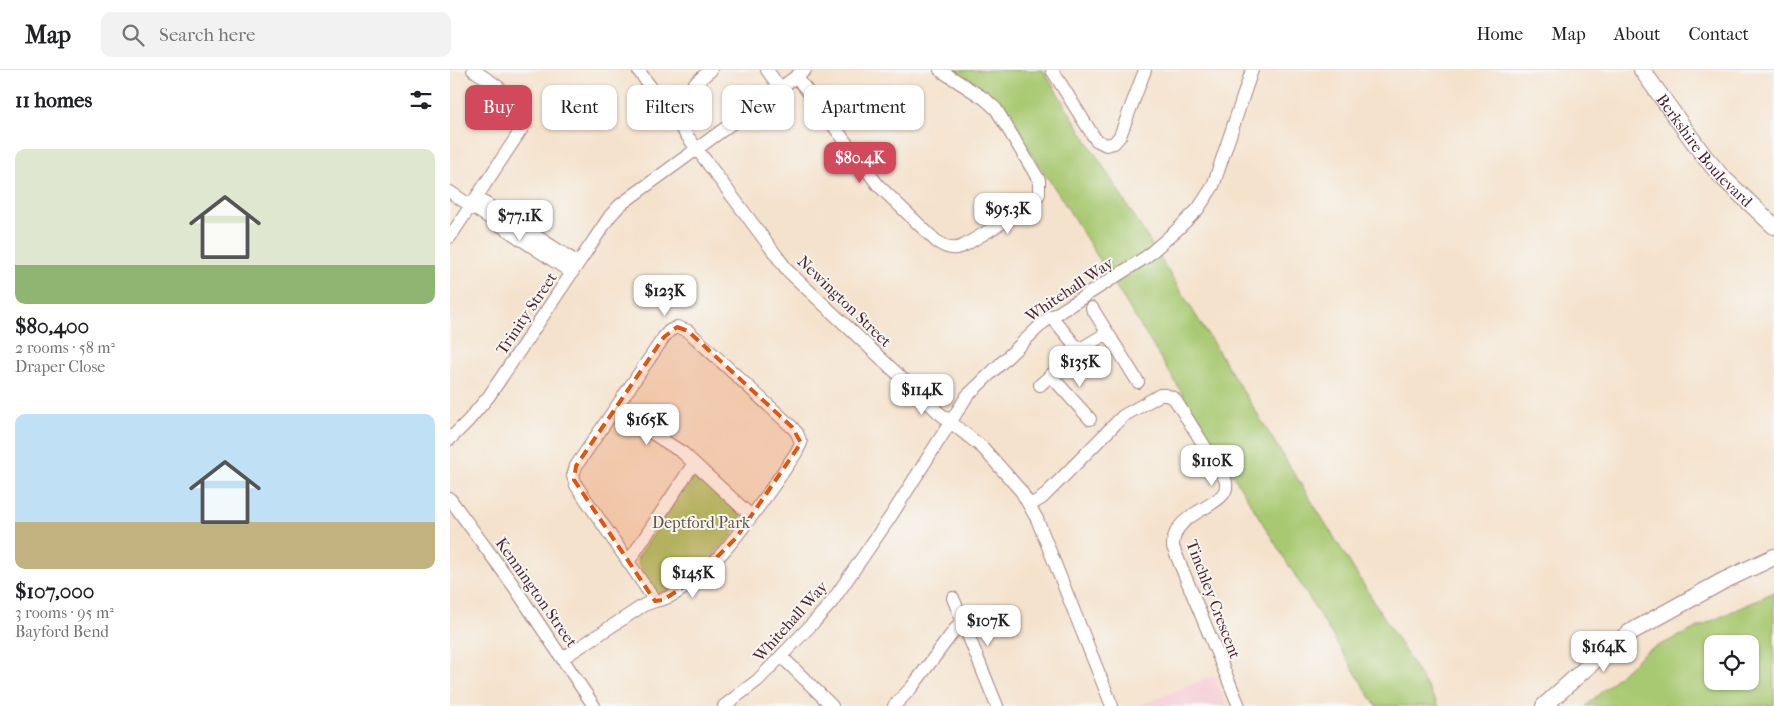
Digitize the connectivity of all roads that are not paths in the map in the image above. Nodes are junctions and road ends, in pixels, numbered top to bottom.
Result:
1 (473, 70) edge
2 (638, 70) edge
3 (711, 70) edge
4 (767, 70) edge
5 (940, 70) edge
6 (1052, 70) edge
7 (1145, 70) edge
8 (1252, 70) edge
9 (1642, 70) edge
10 (801, 73) edge
11 (694, 84) dead end
12 (778, 85) edge
13 (784, 85) edge
14 (723, 130) edge
15 (697, 149) junction
16 (450, 192) edge
17 (474, 202) junction
18 (1774, 226) edge
19 (450, 237) edge
20 (575, 268) junction
21 (1092, 308) dead end
22 (1051, 316) junction
23 (1107, 332) junction
24 (1079, 350) junction
25 (1051, 376) junction
26 (1138, 382) dead end
27 (1040, 385) dead end
28 (615, 409) junction
29 (1090, 419) dead end
30 (951, 422) junction
31 (450, 439) edge
32 (694, 463) junction
33 (450, 499) edge
34 (1030, 505) junction
35 (751, 516) junction
36 (1774, 557) edge
37 (629, 561) junction
38 (1774, 568) edge
39 (1700, 595) junction
40 (954, 598) dead end
41 (655, 601) junction
42 (962, 620) junction
43 (781, 656) junction
44 (563, 658) junction
45 (594, 706) edge
46 (724, 706) edge
47 (832, 706) edge
48 (894, 706) edge
49 (997, 706) edge
50 (1112, 706) edge
51 (1239, 706) edge
52 (1544, 706) edge

1 - 17 street
2 - 15 street, Newington Street
3 - 11 street
4 - 12 street
5 - 10 street
6 - 7 street
8 - 22 street, Whitehall Way
9 - 18 street, Berkshire Boulevard
10 - 13 street, Trinity Street
14 - 15 street, Trinity Street
15 - 20 street, Trinity Street
15 - 30 street, Newington Street
16 - 17 street
17 - 19 street
17 - 20 street
20 - 31 street, Trinity Street
21 - 23 street
22 - 24 street
22 - 30 street, Whitehall Way
23 - 24 street
23 - 26 street
24 - 25 street
25 - 27 street
25 - 29 street
28 - 32 street
28 - 35 street
28 - 37 street
30 - 34 street, Newington Street
30 - 43 street, Whitehall Way
32 - 35 street
32 - 37 street
33 - 44 street, Kennington Street
34 - 50 street, Newington Street
34 - 51 street, Tinchley Crescent
35 - 41 street
36 - 39 street
37 - 41 street
38 - 39 street
39 - 52 street
40 - 42 street
41 - 44 street
42 - 48 street
42 - 49 street
43 - 46 street, Whitehall Way
43 - 47 street
44 - 45 street, Kennington Street

